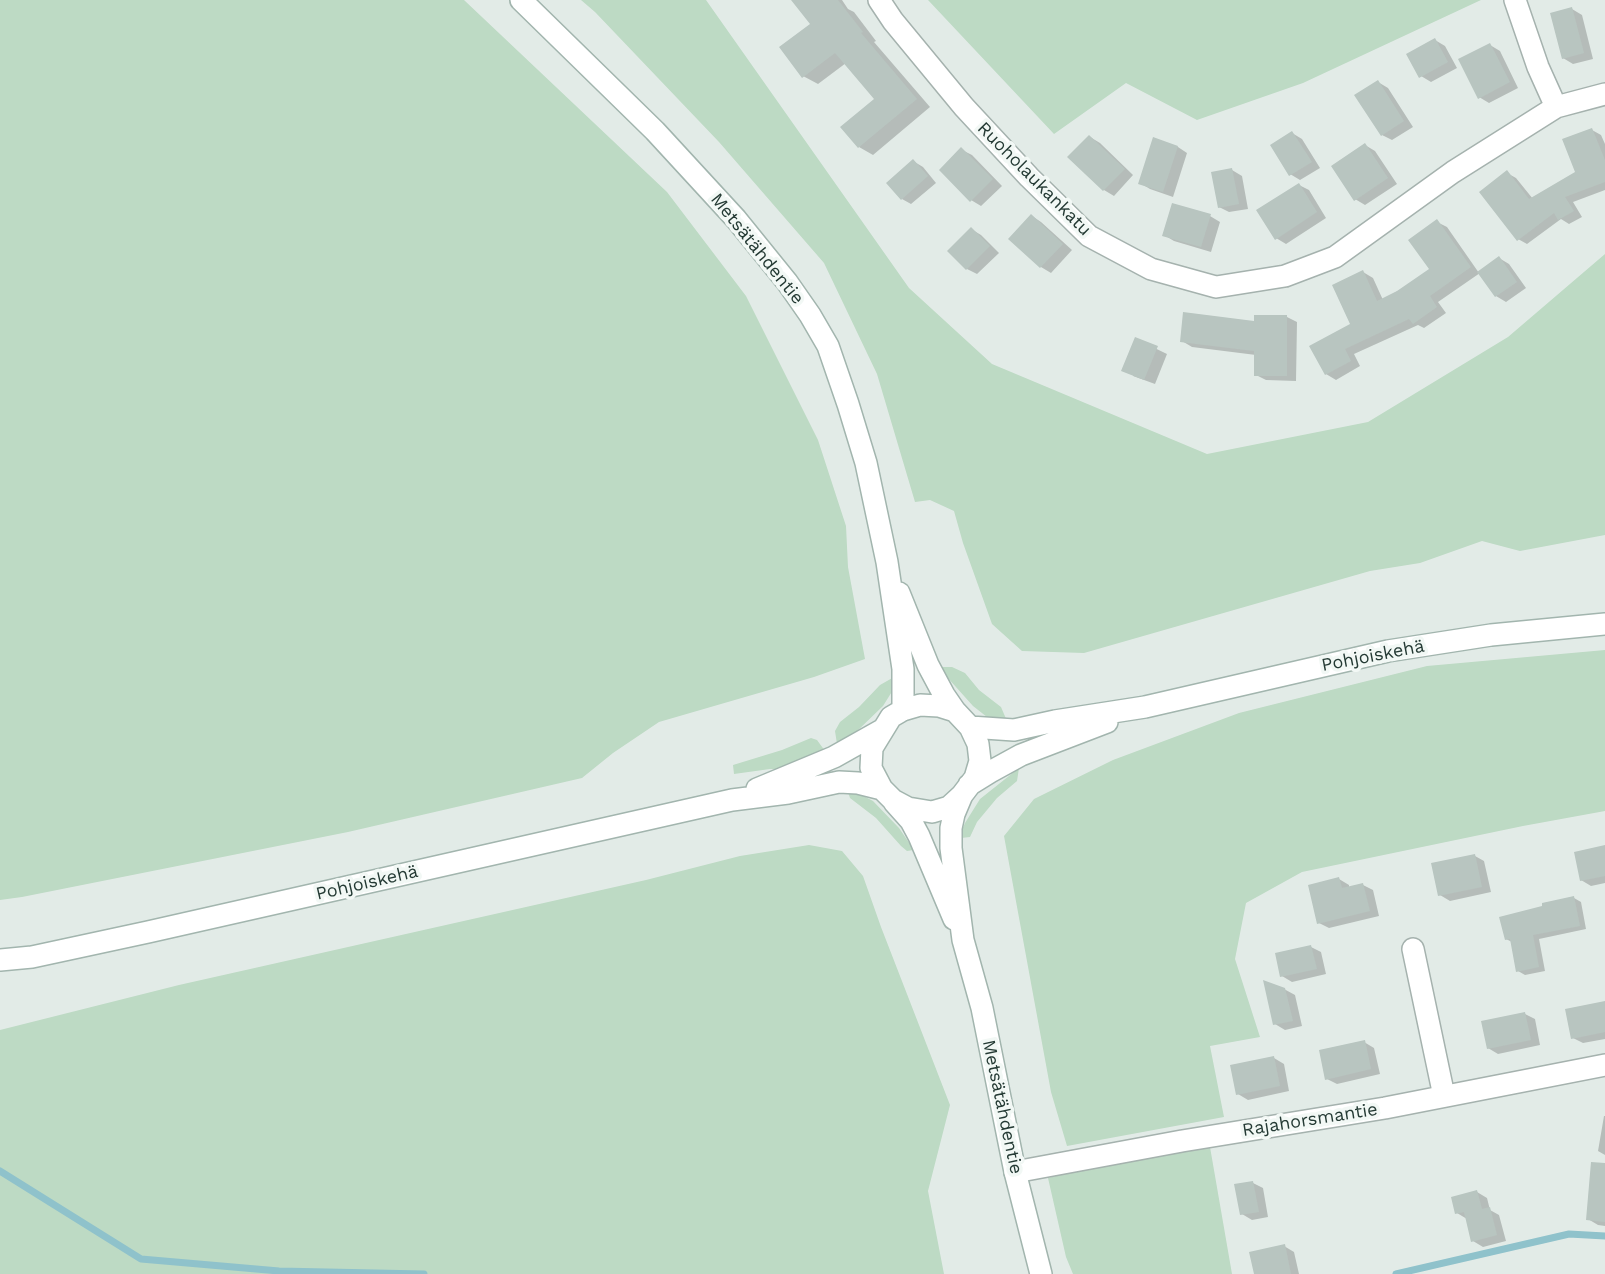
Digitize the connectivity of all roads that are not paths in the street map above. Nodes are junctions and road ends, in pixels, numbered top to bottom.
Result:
1 (520, 0) edge
2 (879, 0) edge
3 (1515, 0) edge
4 (1605, 94) edge
5 (1556, 107) junction
6 (887, 562) junction
7 (1605, 624) edge
8 (1145, 707) junction
9 (903, 710) junction
10 (955, 711) junction
11 (970, 727) junction
12 (882, 730) junction
13 (966, 790) junction
14 (888, 794) junction
15 (732, 800) junction
16 (963, 940) junction
17 (1413, 949) dead end
18 (0, 960) edge
19 (1605, 1065) edge
20 (1444, 1096) junction
21 (1016, 1172) junction
22 (1041, 1274) edge

1 - 6 main road, Metsätähdentie
2 - 5 main road, Ruoholaukankatu
3 - 5 main road
4 - 5 main road, Ruoholaukankatu
6 - 9 main road, Metsätähdentie
6 - 10 main road, Metsätähdentie
7 - 8 main road, Pohjoiskehä
8 - 11 main road, Pohjoiskehä
8 - 13 main road, Pohjoiskehä
9 - 10 main road
9 - 12 main road
10 - 11 main road
11 - 13 main road
12 - 14 main road
12 - 15 main road, Pohjoiskehä
13 - 14 main road
13 - 16 main road, Metsätähdentie
14 - 15 main road, Pohjoiskehä
14 - 16 main road, Metsätähdentie
15 - 18 main road, Pohjoiskehä
16 - 21 main road, Metsätähdentie
17 - 20 main road
19 - 20 main road, Rajahorsmantie
20 - 21 main road, Rajahorsmantie
21 - 22 main road, Metsätähdentie

